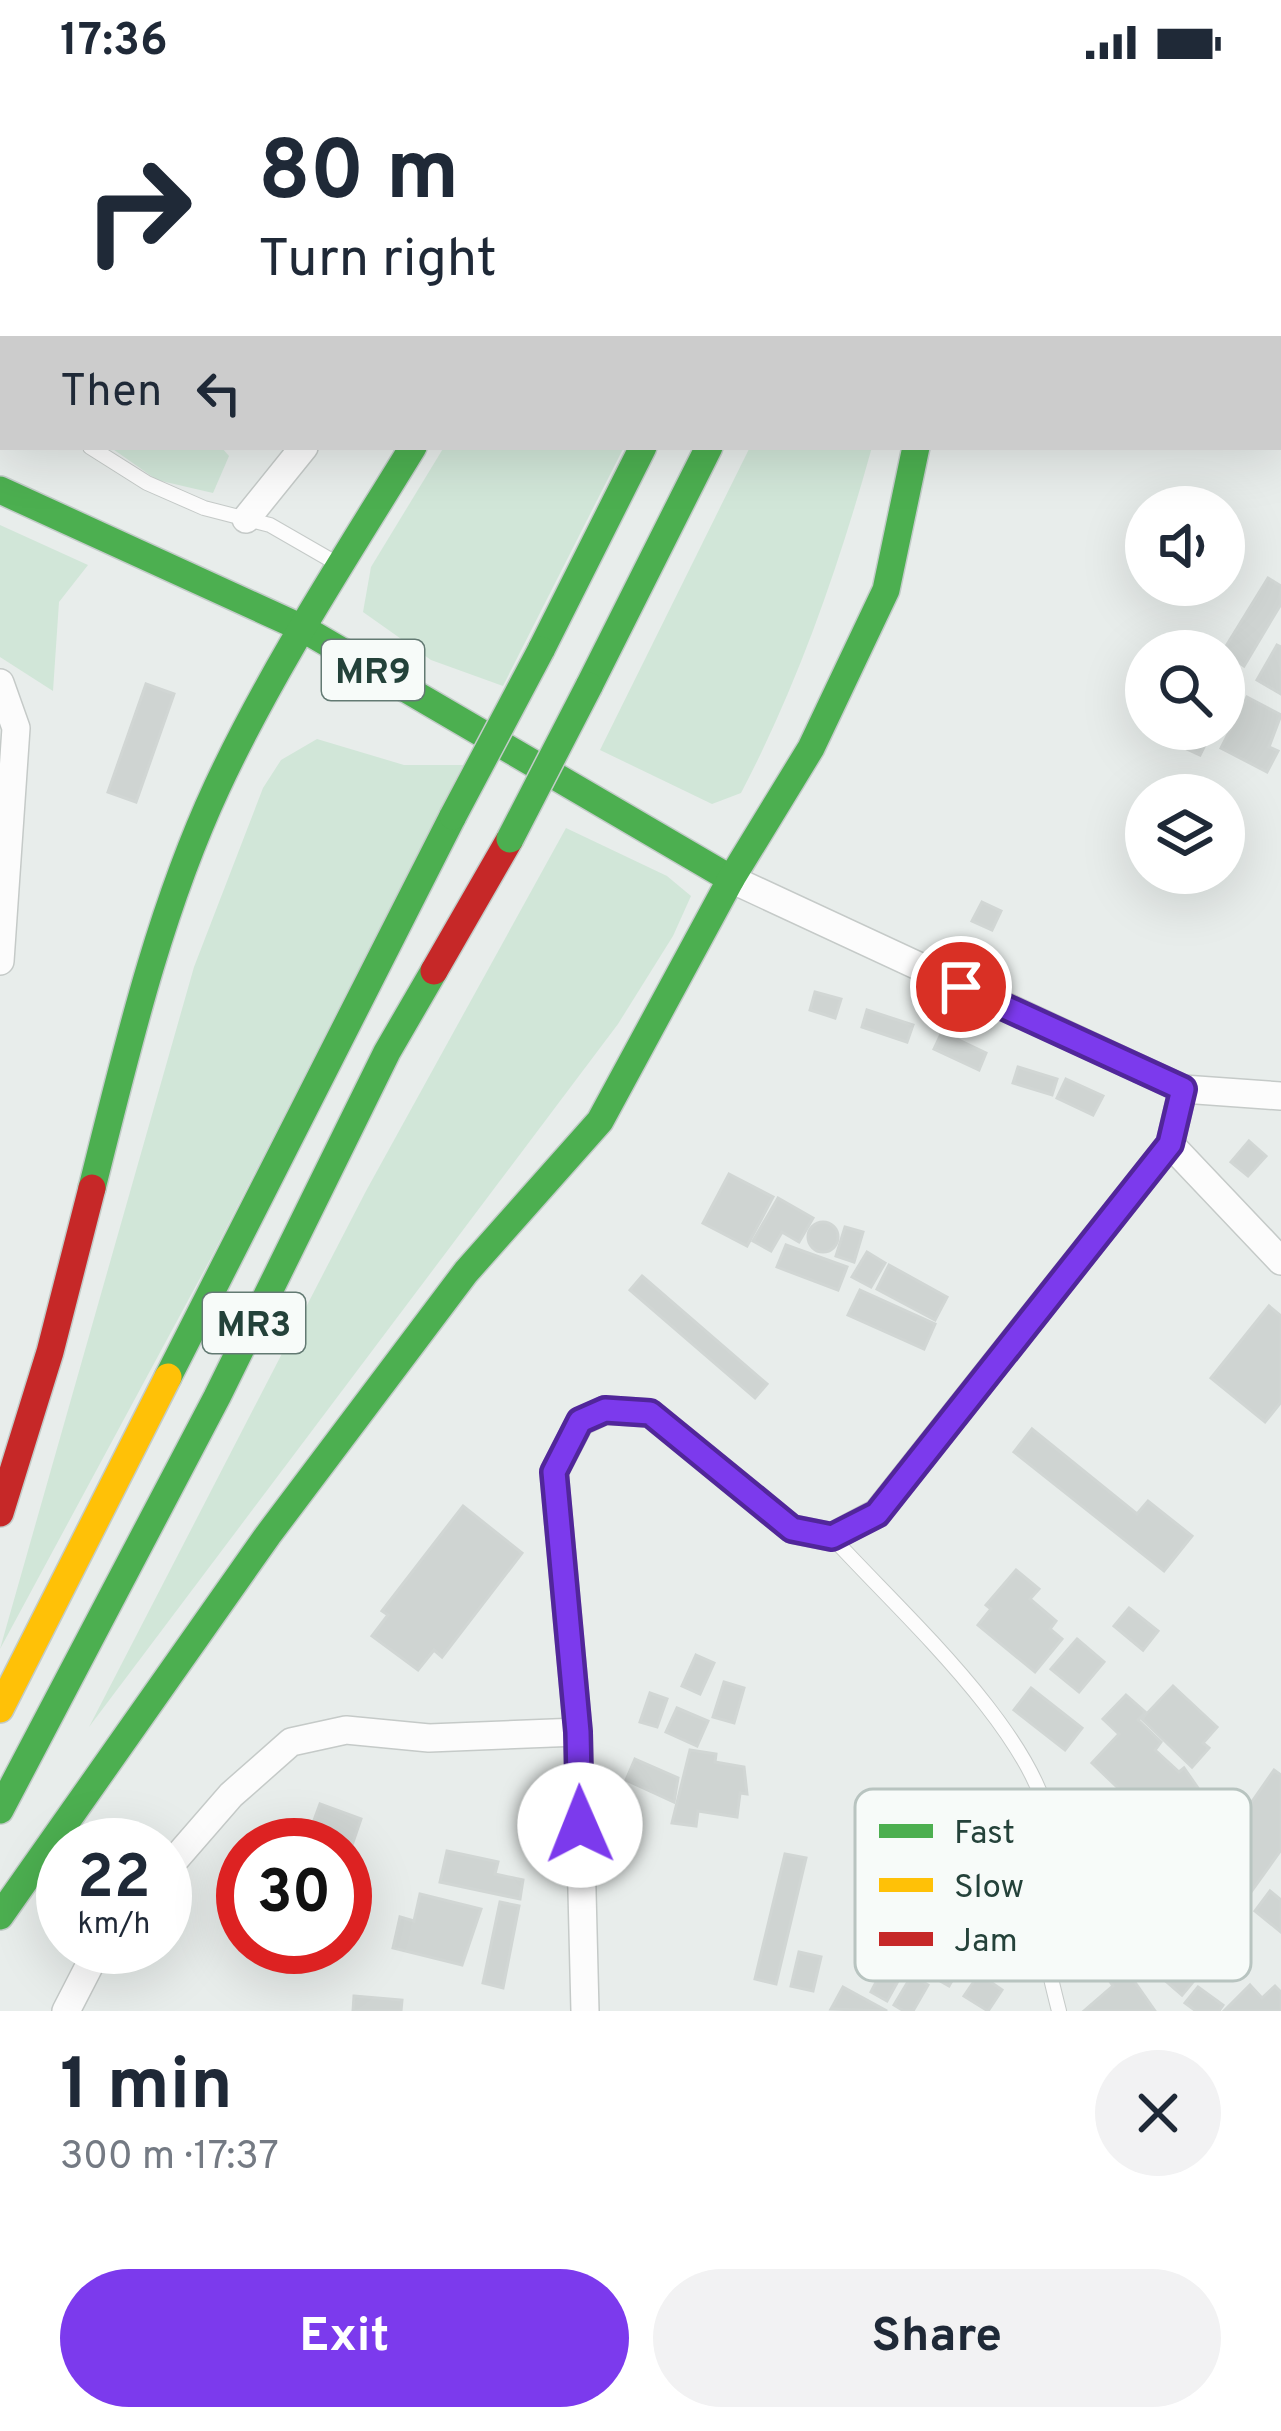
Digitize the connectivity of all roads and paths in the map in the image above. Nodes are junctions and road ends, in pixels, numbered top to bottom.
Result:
1 (95, 450) edge
2 (302, 450) edge
3 (411, 450) edge
4 (641, 450) edge
5 (707, 450) edge
6 (915, 450) edge
7 (0, 490) edge
8 (246, 519) junction
9 (340, 566) junction
10 (302, 628) junction
11 (0, 683) edge
12 (731, 878) junction
13 (0, 961) edge
14 (1183, 1089) junction
15 (1281, 1096) edge
16 (1170, 1144) junction
17 (1281, 1261) edge
18 (0, 1513) edge
19 (832, 1537) junction
20 (0, 1709) edge
21 (578, 1732) junction
22 (1039, 1789) edge
23 (0, 1810) edge
24 (192, 1840) edge
25 (0, 1916) edge
26 (85, 1974) edge
27 (1051, 1981) edge
28 (66, 2011) edge
29 (585, 2011) edge
30 (1059, 2011) edge

1 - 8 lane
2 - 8 street
3 - 9 main road
4 - 20 main road, MR3, bridge
5 - 23 main road, MR3, bridge
6 - 12 main road
7 - 10 main road, MR9
8 - 9 lane
9 - 10 main road
10 - 12 main road, MR9
10 - 18 main road
11 - 13 street
12 - 14 street
12 - 25 main road
14 - 15 street
14 - 16 street
16 - 17 street
16 - 19 street
19 - 21 street
19 - 22 lane
21 - 24 street
21 - 29 street
26 - 28 street
27 - 30 lane

